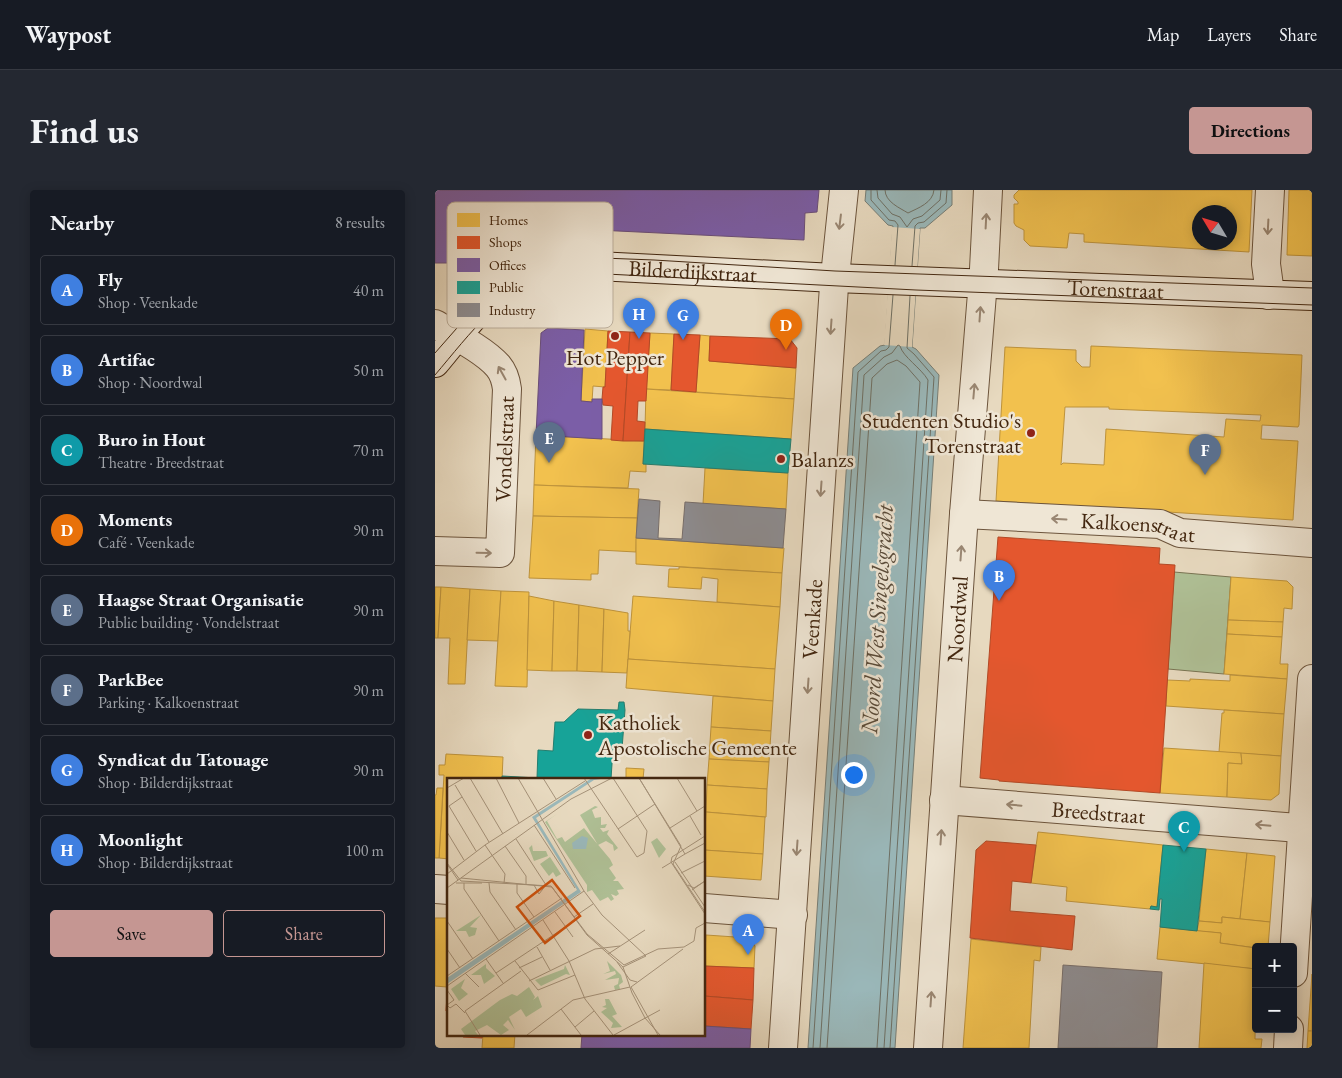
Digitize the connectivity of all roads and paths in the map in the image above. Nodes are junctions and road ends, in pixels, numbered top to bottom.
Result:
1 (844, 190) edge
2 (988, 190) edge
3 (1270, 190) edge
4 (613, 265) edge
5 (836, 266) junction
6 (917, 281) joint
7 (983, 283) junction
8 (1268, 295) junction
9 (1312, 296) edge
10 (446, 330) edge
11 (435, 363) edge
12 (964, 514) junction
13 (1312, 543) edge
14 (435, 552) edge
15 (1312, 679) edge
16 (944, 800) junction
17 (1308, 828) edge
18 (705, 908) edge
19 (793, 914) junction
20 (1296, 943) edge
21 (1289, 1033) edge
22 (783, 1048) edge
23 (928, 1048) edge
24 (1288, 1048) edge

1 -> 5 street, Veenkade
7 -> 2 street, Noordwal
3 -> 8 street
4 - 5 street, Bilderdijkstraat
5 - 6 street, Bilderdijkstraat
5 -> 19 street, Veenkade
6 - 7 street, Torenstraat
7 - 8 street, Torenstraat
12 -> 7 street, Noordwal
8 - 9 street, Torenstraat
10 - 11 street
14 -> 10 street, Vondelstraat
13 -> 12 street, Kalkoenstraat
16 -> 12 street, Noordwal
15 - 17 street
17 -> 16 street, Breedstraat
23 -> 16 street, Noordwal
17 - 20 street
18 - 19 street
19 - 22 street, Veenkade
21 - 24 street

